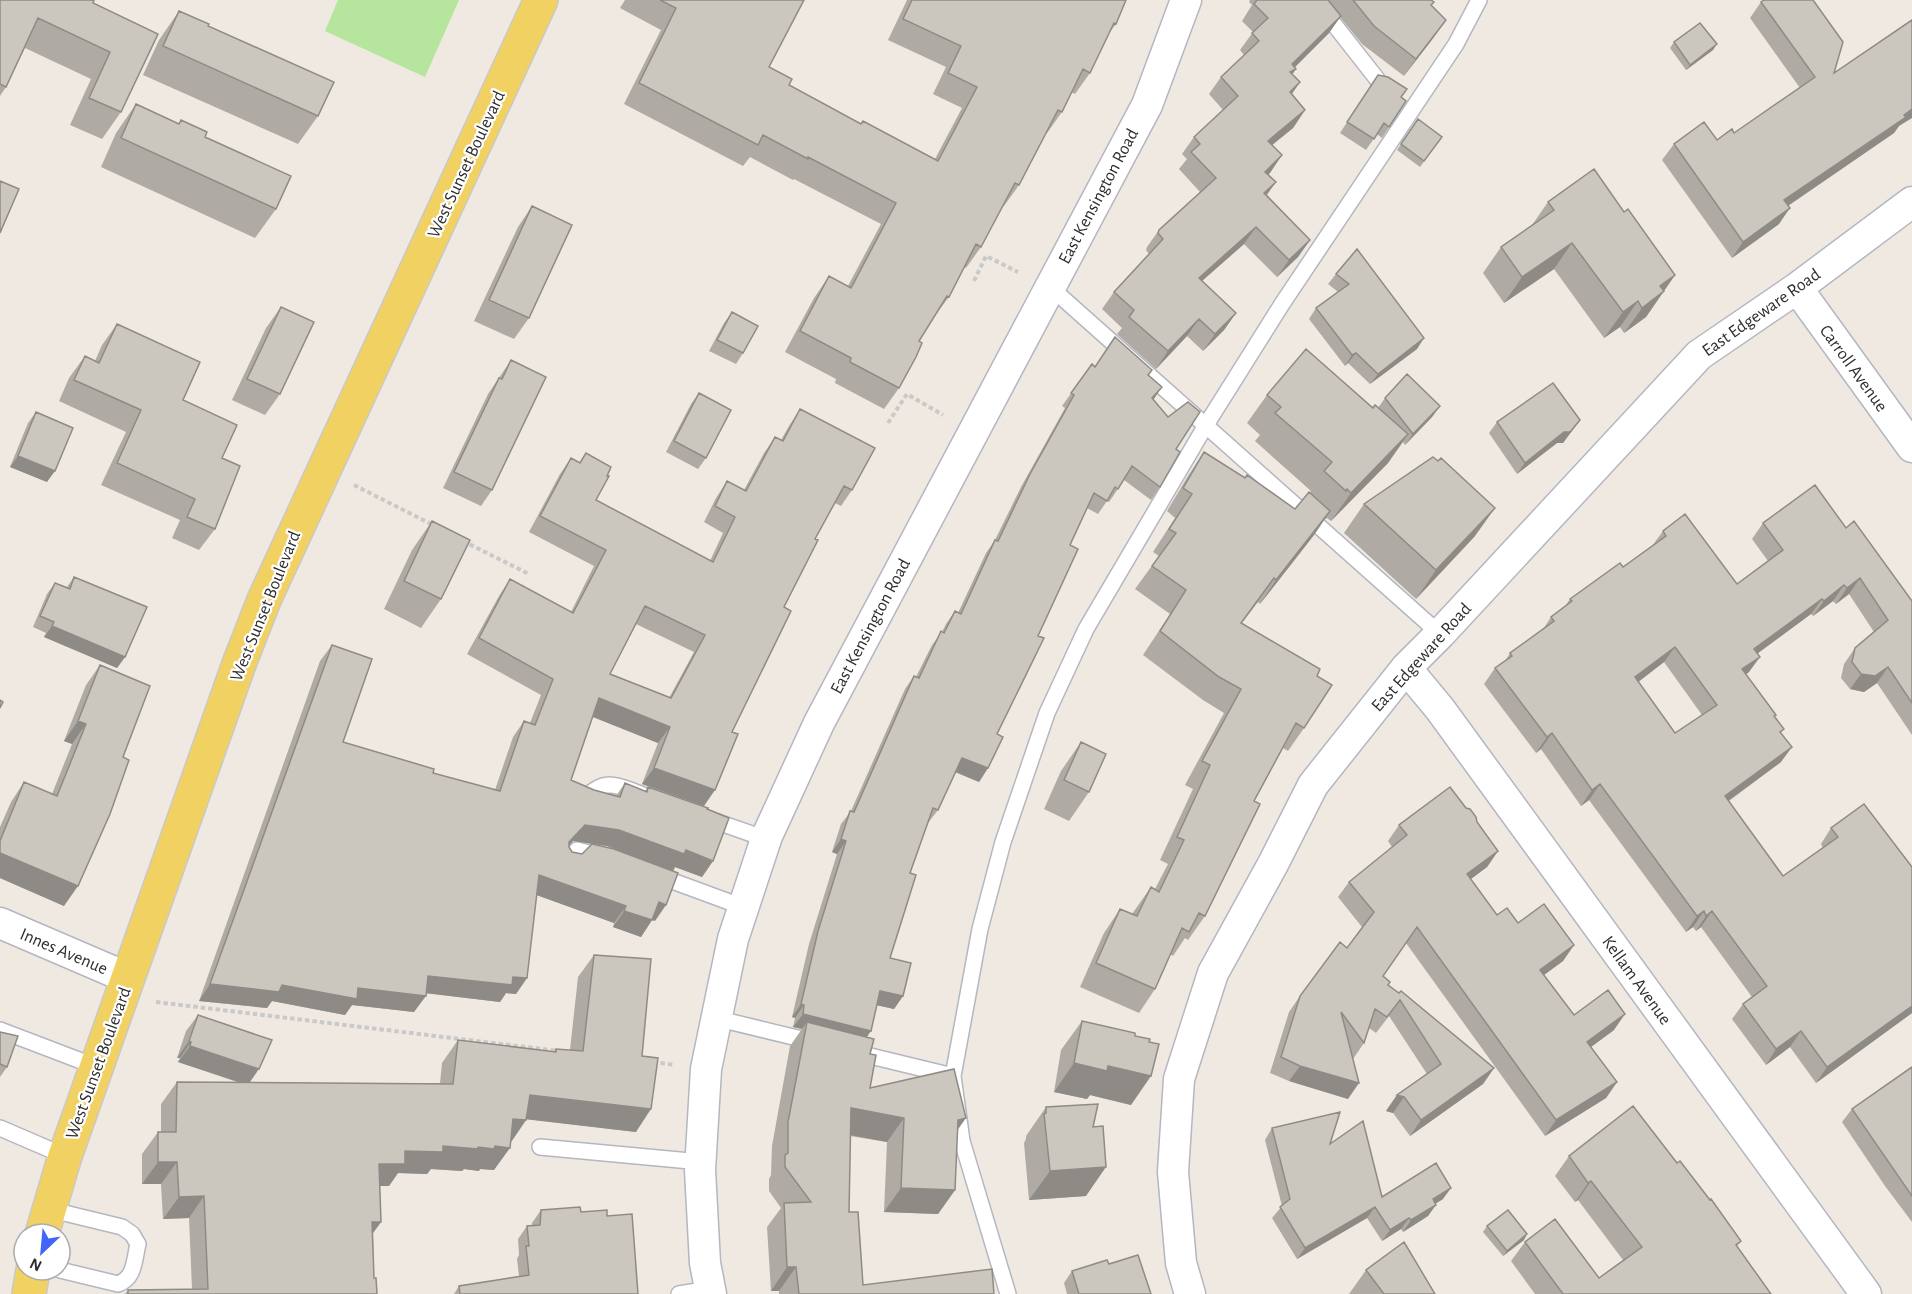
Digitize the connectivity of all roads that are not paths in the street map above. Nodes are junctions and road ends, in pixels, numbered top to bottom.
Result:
1 (541, 0) edge
2 (1186, 0) edge
3 (1316, 0) edge
4 (1479, 0) edge
5 (1377, 79) edge
6 (1912, 202) edge
7 (1049, 286) junction
8 (1797, 288) junction
9 (1206, 425) junction
10 (1912, 447) edge
11 (1440, 634) junction
12 (1406, 668) junction
13 (586, 797) edge
14 (657, 800) edge
15 (690, 812) edge
16 (766, 839) junction
17 (615, 860) edge
18 (567, 861) edge
19 (644, 871) edge
20 (743, 907) junction
21 (0, 923) edge
22 (125, 988) junction
23 (715, 1018) junction
24 (0, 1030) edge
25 (96, 1067) junction
26 (953, 1076) junction
27 (0, 1128) edge
28 (540, 1147) dead end
29 (64, 1156) junction
30 (700, 1161) junction
31 (45, 1221) edge
32 (72, 1223) edge
33 (72, 1273) edge
34 (711, 1292) edge
35 (679, 1294) edge
36 (1008, 1294) edge
37 (1190, 1294) edge
38 (1866, 1294) edge

1 - 22 main road, West Sunset Boulevard
2 - 7 street, East Kensington Road
3 - 5 lane
4 - 9 lane
6 - 8 street, East Edgeware Road
7 - 9 lane
7 - 16 street, East Kensington Road
8 - 10 street, Carroll Avenue
8 - 11 street, East Edgeware Road
9 - 11 lane
9 - 26 lane
11 - 12 street, East Edgeware Road
12 - 37 street, East Edgeware Road
12 - 38 street, Kellam Avenue
13 - 14 lane
15 - 16 lane
16 - 20 street, East Kensington Road
17 - 18 lane
19 - 20 lane
20 - 23 street, East Kensington Road
21 - 22 street, Innes Avenue
22 - 25 main road, West Sunset Boulevard
23 - 26 lane
23 - 30 street, East Kensington Road
24 - 25 lane
25 - 29 main road, West Sunset Boulevard
26 - 36 lane
27 - 29 lane
28 - 30 lane
29 - 31 main road, West Sunset Boulevard
30 - 34 street, East Kensington Road
32 - 33 lane
34 - 35 lane

